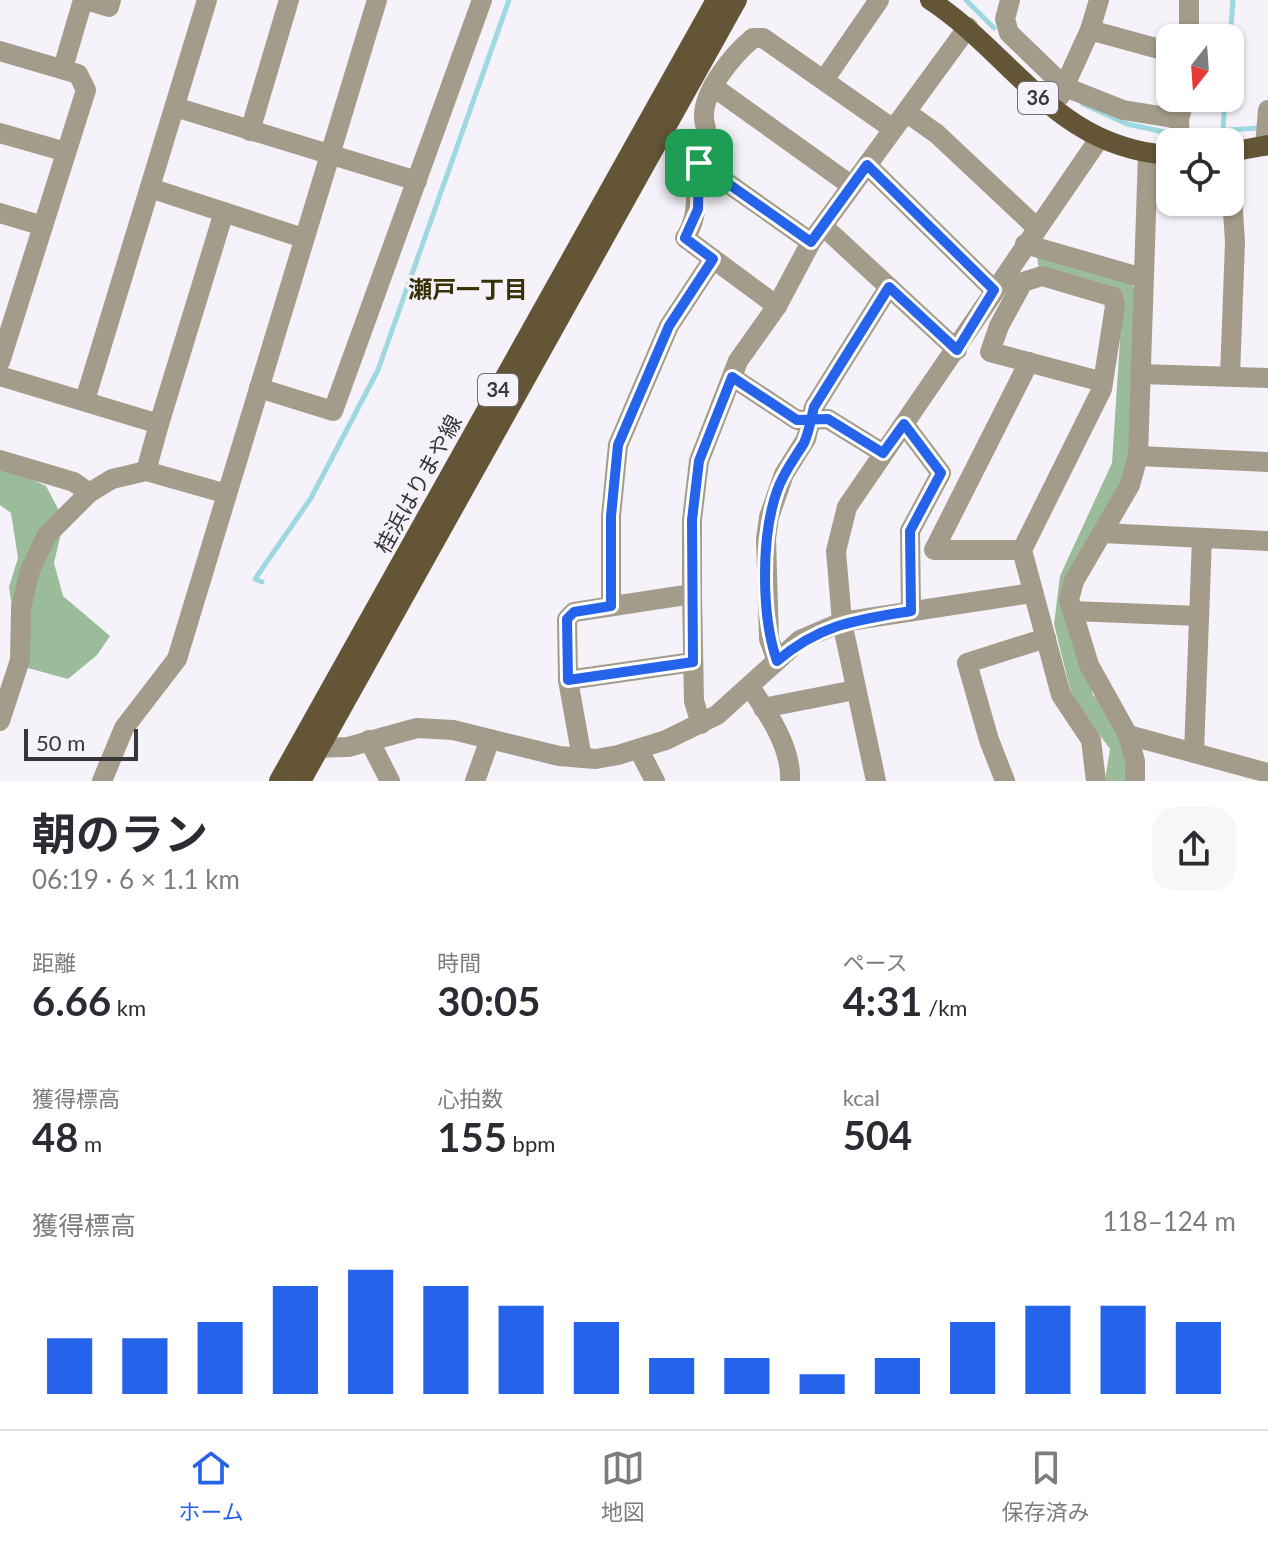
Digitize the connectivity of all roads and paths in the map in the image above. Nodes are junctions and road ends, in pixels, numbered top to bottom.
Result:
1 (84, 0) edge
2 (111, 0) edge
3 (207, 0) edge
4 (289, 0) edge
5 (377, 0) edge
6 (482, 0) edge
7 (716, 0) edge
8 (737, 0) edge
9 (879, 0) edge
10 (930, 0) edge
11 (1010, 0) edge
12 (1099, 0) edge
13 (1189, 0) edge
14 (1189, 24) edge
15 (968, 27) junction
16 (1090, 30) junction
17 (1156, 48) edge
18 (0, 51) edge
19 (63, 68) junction
20 (824, 80) junction
21 (1065, 87) junction
22 (715, 88) junction
23 (175, 107) junction
24 (1048, 107) junction
25 (1268, 110) edge
26 (906, 112) junction
27 (1181, 112) edge
28 (1179, 119) junction
29 (1179, 128) edge
30 (893, 129) junction
31 (250, 131) junction
32 (0, 133) edge
33 (1099, 139) junction
34 (1266, 146) edge
35 (1244, 150) edge
36 (66, 152) junction
37 (1148, 154) junction
38 (1156, 154) edge
39 (329, 155) junction
40 (699, 163) junction
41 (867, 165) junction
42 (417, 181) junction
43 (852, 186) junction
44 (150, 188) junction
45 (224, 212) junction
46 (0, 213) edge
47 (1233, 216) edge
48 (43, 226) junction
49 (817, 234) junction
50 (1031, 236) junction
51 (303, 238) junction
52 (713, 259) junction
53 (1143, 278) junction
54 (889, 287) junction
55 (994, 290) junction
56 (10, 298) edge
57 (777, 306) junction
58 (957, 350) junction
59 (0, 362) edge
60 (1029, 362) junction
61 (1140, 374) junction
62 (0, 376) edge
63 (1230, 376) junction
64 (732, 377) junction
65 (1268, 378) edge
66 (1103, 382) junction
67 (259, 388) junction
68 (85, 400) junction
69 (811, 420) junction
70 (159, 424) junction
71 (904, 424) junction
72 (883, 453) junction
73 (1138, 456) junction
74 (0, 460) edge
75 (1268, 462) edge
76 (146, 471) junction
77 (89, 493) junction
78 (227, 494) junction
79 (1102, 533) junction
80 (1202, 538) junction
81 (1268, 541) edge
82 (1022, 550) junction
83 (1032, 593) junction
84 (692, 594) junction
85 (611, 606) junction
86 (911, 611) junction
87 (1072, 611) junction
88 (1199, 616) junction
89 (842, 622) junction
90 (1046, 638) junction
91 (777, 661) junction
92 (693, 662) junction
93 (568, 680) junction
94 (750, 687) junction
95 (855, 690) junction
96 (763, 708) junction
97 (0, 721) edge
98 (701, 724) junction
99 (1128, 735) junction
100 (490, 739) junction
101 (369, 740) junction
102 (298, 748) junction
103 (319, 748) junction
104 (639, 750) junction
105 (1194, 753) junction
106 (582, 758) junction
107 (1268, 773) edge
108 (873, 778) edge
109 (102, 781) edge
110 (279, 781) edge
111 (301, 781) edge
112 (390, 781) edge
113 (475, 781) edge
114 (655, 781) edge
115 (790, 781) edge
116 (1005, 781) edge
117 (1096, 781) edge
118 (1135, 781) edge

1 - 2 street
1 - 19 street
3 - 23 street
4 - 31 street
5 - 39 street
6 - 42 street
7 - 102 main road, 桂浜はりまや線 / 34
8 - 103 main road, 桂浜はりまや線 / 34
9 - 20 street
10 - 15 main road, 36
11 - 21 street
12 - 16 street
13 - 14 street
15 - 24 main road, 36
15 - 26 street
16 - 17 street
16 - 21 street
18 - 19 street
19 - 36 street
20 - 22 street
20 - 30 street
21 - 24 street
21 - 28 street
22 - 40 street
22 - 43 street
23 - 31 street
23 - 44 street
24 - 33 main road, 36
25 - 34 street
26 - 30 street
26 - 50 street
27 - 28 street
28 - 29 street
30 - 41 street
31 - 39 street
32 - 36 street
33 - 37 main road, 36
33 - 50 street
34 - 35 main road
36 - 48 street
37 - 38 main road, 36
37 - 53 street
39 - 42 street
39 - 51 street
40 - 49 street
40 - 52 street
41 - 43 street
41 - 55 street
42 - 67 street
43 - 49 street
44 - 45 street
44 - 68 street
45 - 51 street
45 - 70 street
46 - 48 street
47 - 63 street
48 - 56 street
49 - 54 street
49 - 57 street
50 - 53 street
50 - 55 street
51 - 67 street
52 - 57 street
52 - 85 street
53 - 61 street
54 - 58 street
54 - 69 street
55 - 58 street
56 - 59 street
57 - 64 street
58 - 71 street
60 - 66 street
60 - 66 street
60 - 82 street
61 - 63 street
61 - 73 street
62 - 68 street
63 - 65 street
64 - 69 street
64 - 84 street
66 - 82 street
67 - 78 street
68 - 70 street
69 - 72 street
69 - 91 street
70 - 76 street
71 - 72 street
71 - 86 street
72 - 89 street
73 - 75 street
73 - 79 street
74 - 77 street
76 - 77 street
76 - 78 street
77 - 97 street
78 - 109 street
79 - 80 street
79 - 87 street
80 - 81 street
80 - 88 street
82 - 83 street
83 - 86 street
83 - 90 street
84 - 85 street
84 - 92 street
85 - 93 street
86 - 89 street
87 - 88 street
87 - 99 street
88 - 105 street
89 - 91 street
89 - 95 street
90 - 116 street
90 - 117 street
91 - 94 street
92 - 93 street
92 - 98 street
93 - 106 street
94 - 96 street
94 - 98 street
95 - 96 street
95 - 108 street
96 - 115 street
98 - 104 street
99 - 105 street
99 - 118 street
100 - 101 street
100 - 106 street
100 - 113 street
101 - 103 street
101 - 112 street
102 - 103 street
102 - 110 main road, 桂浜はりまや線 / 34
103 - 111 main road, 桂浜はりまや線 / 34
104 - 106 street
104 - 114 street
105 - 107 street

